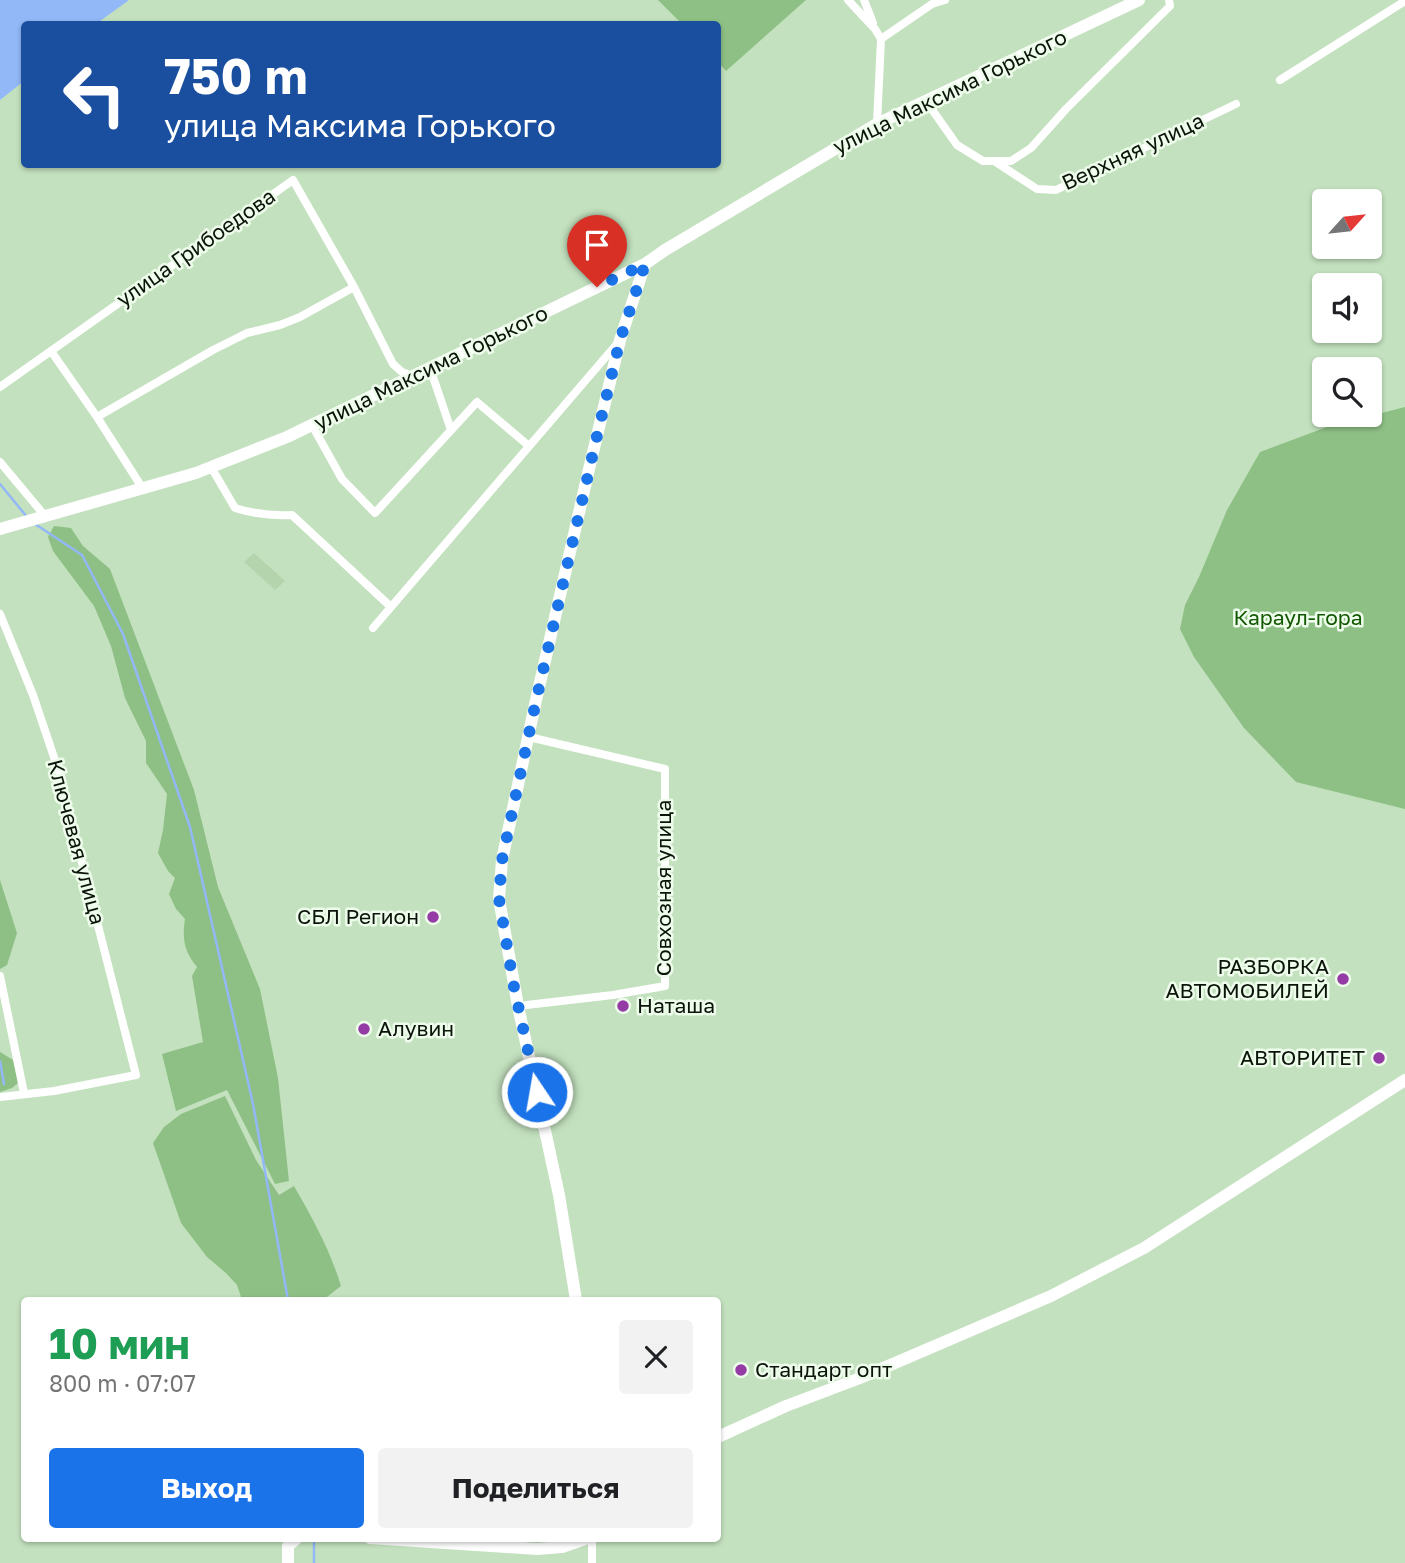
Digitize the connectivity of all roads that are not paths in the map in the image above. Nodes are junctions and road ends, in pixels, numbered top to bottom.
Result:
1 (848, 0) edge
2 (864, 0) edge
3 (945, 0) edge
4 (1139, 0) edge
5 (1169, 0) edge
6 (1405, 1) edge
7 (875, 29) junction
8 (881, 39) junction
9 (1280, 79) dead end
10 (926, 101) junction
11 (1236, 104) dead end
12 (877, 124) junction
13 (994, 161) junction
14 (645, 264) junction
15 (354, 286) junction
16 (620, 340) junction
17 (51, 351) junction
18 (430, 368) junction
19 (413, 376) junction
20 (0, 387) edge
21 (97, 417) junction
22 (313, 425) junction
23 (451, 430) junction
24 (529, 446) junction
25 (0, 462) edge
26 (211, 467) junction
27 (143, 489) junction
28 (45, 516) junction
29 (0, 529) edge
30 (391, 607) junction
31 (0, 614) edge
32 (373, 628) dead end
33 (528, 737) junction
34 (0, 976) edge
35 (518, 1006) junction
36 (1405, 1080) edge
37 (24, 1093) junction
38 (0, 1097) edge
39 (576, 1297) edge
40 (721, 1436) edge
41 (292, 1542) edge
42 (431, 1542) edge
43 (578, 1542) edge
44 (590, 1542) edge
45 (288, 1563) edge
46 (592, 1563) edge

1 - 7 street
2 - 7 street
3 - 8 street
4 - 10 street, улица Максима Горького
5 - 13 street
6 - 9 street
7 - 8 street
8 - 12 street
10 - 12 street, улица Максима Горького
10 - 13 street, Верхняя улица
11 - 13 street, Верхняя улица
12 - 14 street, улица Максима Горького
14 - 16 street
14 - 18 street, улица Максима Горького
15 - 17 street, улица Грибоедова
15 - 19 street, улица Грибоедова
15 - 21 street
16 - 24 street
16 - 33 street
17 - 20 street, улица Грибоедова
17 - 21 street
18 - 19 street, улица Максима Горького
18 - 23 street
19 - 22 street, улица Максима Горького
21 - 27 street
22 - 23 street
22 - 26 street, улица Максима Горького
23 - 24 street
24 - 30 street
25 - 28 street
26 - 27 street, улица Максима Горького
26 - 30 street
27 - 28 street, улица Максима Горького
28 - 29 street, улица Максима Горького
30 - 32 street
31 - 37 street, Ключевая улица
33 - 35 street
33 - 35 street, Совхозная улица
34 - 37 street
35 - 39 street
36 - 40 street
37 - 38 street
41 - 45 street
42 - 43 street
44 - 46 street

